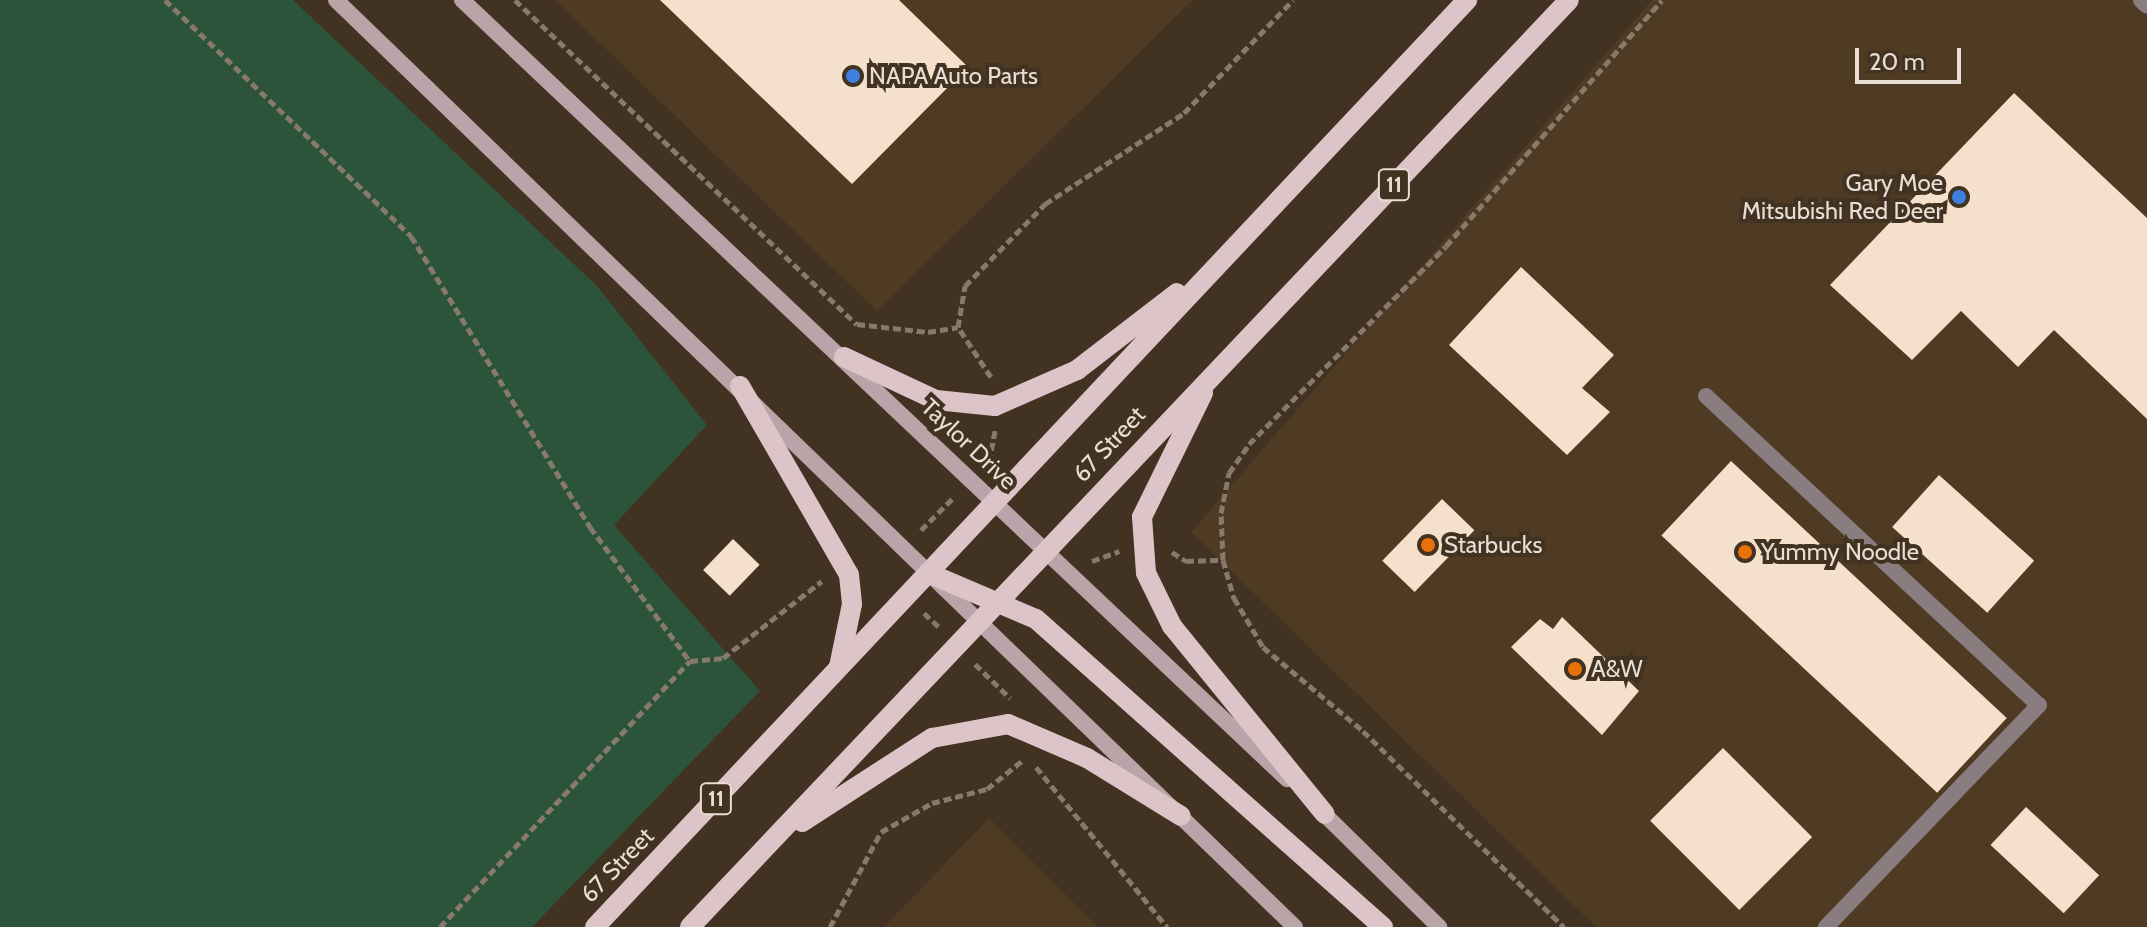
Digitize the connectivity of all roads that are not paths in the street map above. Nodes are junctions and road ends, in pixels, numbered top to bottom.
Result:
1 (336, 0) edge
2 (462, 0) edge
3 (1467, 0) edge
4 (1569, 0) edge
5 (2141, 0) edge
6 (2147, 6) edge
7 (1227, 254) junction
8 (844, 357) junction
9 (1217, 367) junction
10 (740, 386) junction
11 (1706, 396) dead end
12 (994, 500) junction
13 (1046, 549) junction
14 (928, 573) junction
15 (1001, 599) junction
16 (979, 622) junction
17 (837, 672) junction
18 (1325, 814) junction
19 (1181, 816) junction
20 (769, 845) junction
21 (595, 927) edge
22 (690, 927) edge
23 (1295, 927) edge
24 (1383, 927) edge
25 (1439, 927) edge
26 (1826, 927) edge

1 - 10 main road
2 - 8 main road, Taylor Drive
3 - 7 main road, 67 Street / 11
4 - 9 main road, 67 Street / 11
5 - 6 street
7 - 8 main road
7 - 12 main road, 67 Street / 11
8 - 12 main road, Taylor Drive
9 - 13 main road, 67 Street / 11
9 - 18 main road
10 - 14 main road
10 - 17 main road
11 - 26 street
12 - 13 main road, Taylor Drive
12 - 14 main road, 67 Street / 11
13 - 15 main road, 67 Street / 11
13 - 18 main road, Taylor Drive
14 - 15 main road
14 - 16 main road
14 - 17 main road, 67 Street / 11
15 - 16 main road, 67 Street / 11
15 - 24 main road
16 - 19 main road
16 - 20 main road, 67 Street / 11
17 - 21 main road, 67 Street / 11
18 - 25 main road, Taylor Drive
19 - 20 main road
19 - 23 main road
20 - 22 main road, 67 Street / 11

